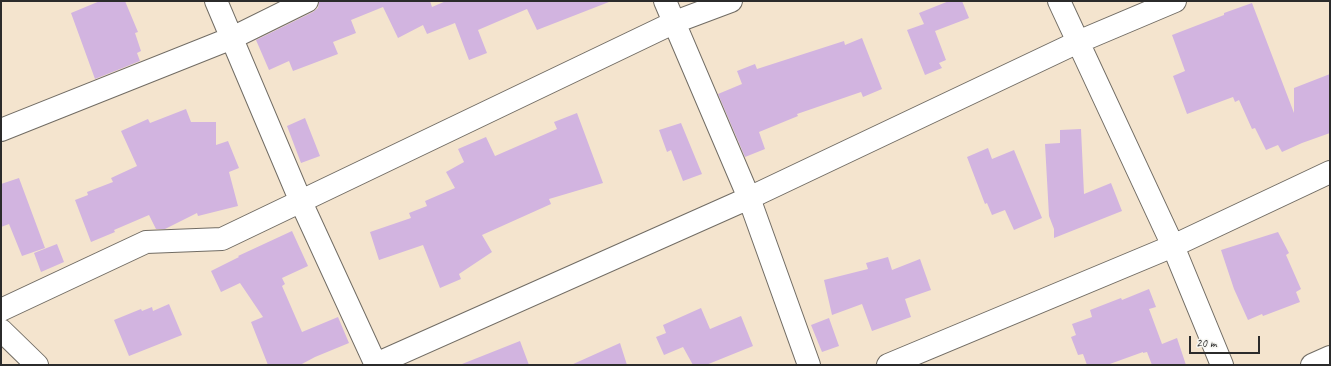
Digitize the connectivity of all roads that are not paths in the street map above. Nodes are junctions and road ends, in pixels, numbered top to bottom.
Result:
1 (216, 1) edge
2 (307, 1) edge
3 (665, 1) edge
4 (731, 1) edge
5 (1059, 1) edge
6 (1175, 1) edge
7 (674, 22) junction
8 (232, 38) junction
9 (1078, 42) junction
10 (1, 130) edge
11 (1330, 172) edge
12 (749, 198) junction
13 (301, 202) junction
14 (1173, 246) junction
15 (1, 310) edge
16 (1, 330) edge
17 (1330, 357) edge
18 (376, 364) edge
19 (37, 365) edge
20 (809, 365) edge
21 (888, 365) edge
22 (1222, 365) edge
23 (1312, 365) edge

1 - 8 street
2 - 8 street
3 - 7 street
4 - 7 street
5 - 9 street
6 - 9 street
7 - 12 street
7 - 13 street
8 - 10 street
8 - 13 street
9 - 12 street
9 - 14 street
11 - 14 street
12 - 18 street
12 - 20 street
13 - 15 street
13 - 18 street
14 - 21 street
14 - 22 street
16 - 19 street
17 - 23 street

